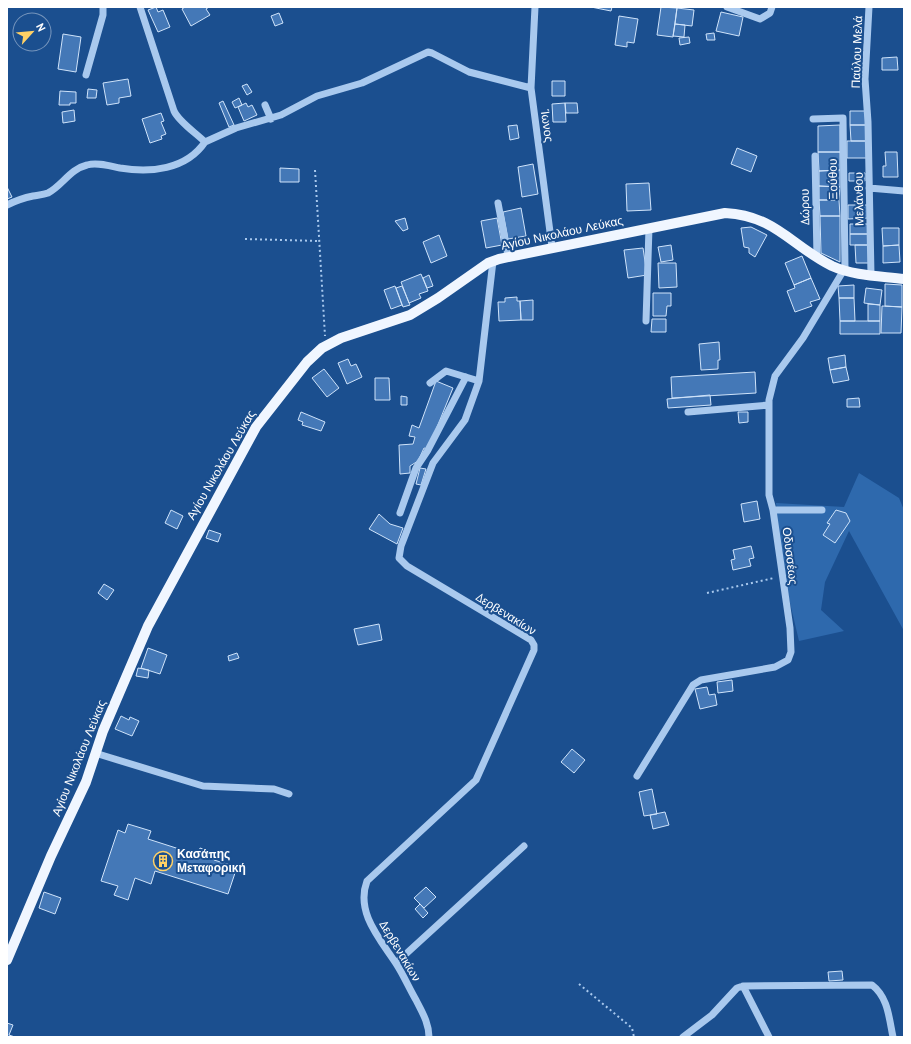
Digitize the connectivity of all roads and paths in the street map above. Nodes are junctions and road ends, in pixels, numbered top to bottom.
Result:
1 (103, 7) edge
2 (140, 7) edge
3 (535, 7) edge
4 (727, 7) edge
5 (772, 7) edge
6 (869, 7) edge
7 (86, 75) dead end
8 (531, 88) junction
9 (265, 105) dead end
10 (271, 119) junction
11 (813, 119) dead end
12 (868, 122) joint
13 (205, 142) junction
14 (815, 156) dead end
15 (315, 170) dead end
16 (869, 188) junction
17 (904, 191) edge
18 (498, 203) dead end
19 (7, 205) edge
20 (648, 228) junction
21 (245, 239) dead end
22 (319, 242) junction
23 (552, 247) junction
24 (508, 256) junction
25 (817, 257) junction
26 (493, 261) junction
27 (844, 270) junction
28 (872, 275) junction
29 (904, 279) edge
30 (646, 321) dead end
31 (326, 346) junction
32 (466, 377) junction
33 (479, 381) junction
34 (430, 383) dead end
35 (769, 405) junction
36 (688, 412) dead end
37 (773, 510) junction
38 (822, 510) dead end
39 (400, 513) dead end
40 (781, 577) junction
41 (707, 593) dead end
42 (95, 754) junction
43 (637, 776) dead end
44 (289, 794) dead end
45 (524, 846) dead end
46 (7, 960) edge
47 (396, 963) junction
48 (579, 984) dead end
49 (743, 986) junction
50 (429, 1037) edge
51 (634, 1037) edge
52 (683, 1037) edge
53 (769, 1037) edge
54 (894, 1037) edge

1 - 7 street
2 - 13 street
3 - 8 street, Ίωνος
4 - 5 street
6 - 12 street, Παύλου Μελά
8 - 10 street
8 - 23 street, Ίωνος
9 - 10 street
10 - 13 street
11 - 27 street, Ξούθου
12 - 16 street, Μελάνθου
13 - 19 street
14 - 25 street, Δώρου
15 - 22 path
16 - 17 street
16 - 28 street, Μελάνθου
18 - 24 street
20 - 23 main road, Αγίου Νικολάου Λεύκας
20 - 25 main road, Αγίου Νικολάου Λεύκας
20 - 30 street
21 - 22 path
22 - 31 path
23 - 24 main road, Αγίου Νικολάου Λεύκας
24 - 26 main road, Αγίου Νικολάου Λεύκας
25 - 27 main road, Αγίου Νικολάου Λεύκας
26 - 31 main road, Αγίου Νικολάου Λεύκας
26 - 33 street, Δερβενακίων
27 - 28 main road, Αγίου Νικολάου Λεύκας
27 - 35 street, Οδυσσέως
28 - 29 main road, Αγίου Νικολάου Λεύκας
31 - 42 main road, Αγίου Νικολάου Λεύκας
32 - 33 street
32 - 34 street
32 - 39 street
33 - 47 street, Δερβενακίων
35 - 36 street
35 - 37 street, Οδυσσέως
37 - 38 street
37 - 40 street, Οδυσσέως
40 - 41 path
40 - 43 street, Οδυσσέως
42 - 44 street
42 - 46 main road, Αγίου Νικολάου Λεύκας
45 - 47 street
47 - 50 street, Δερβενακίων
48 - 51 path
49 - 52 street
49 - 53 street
49 - 54 street

